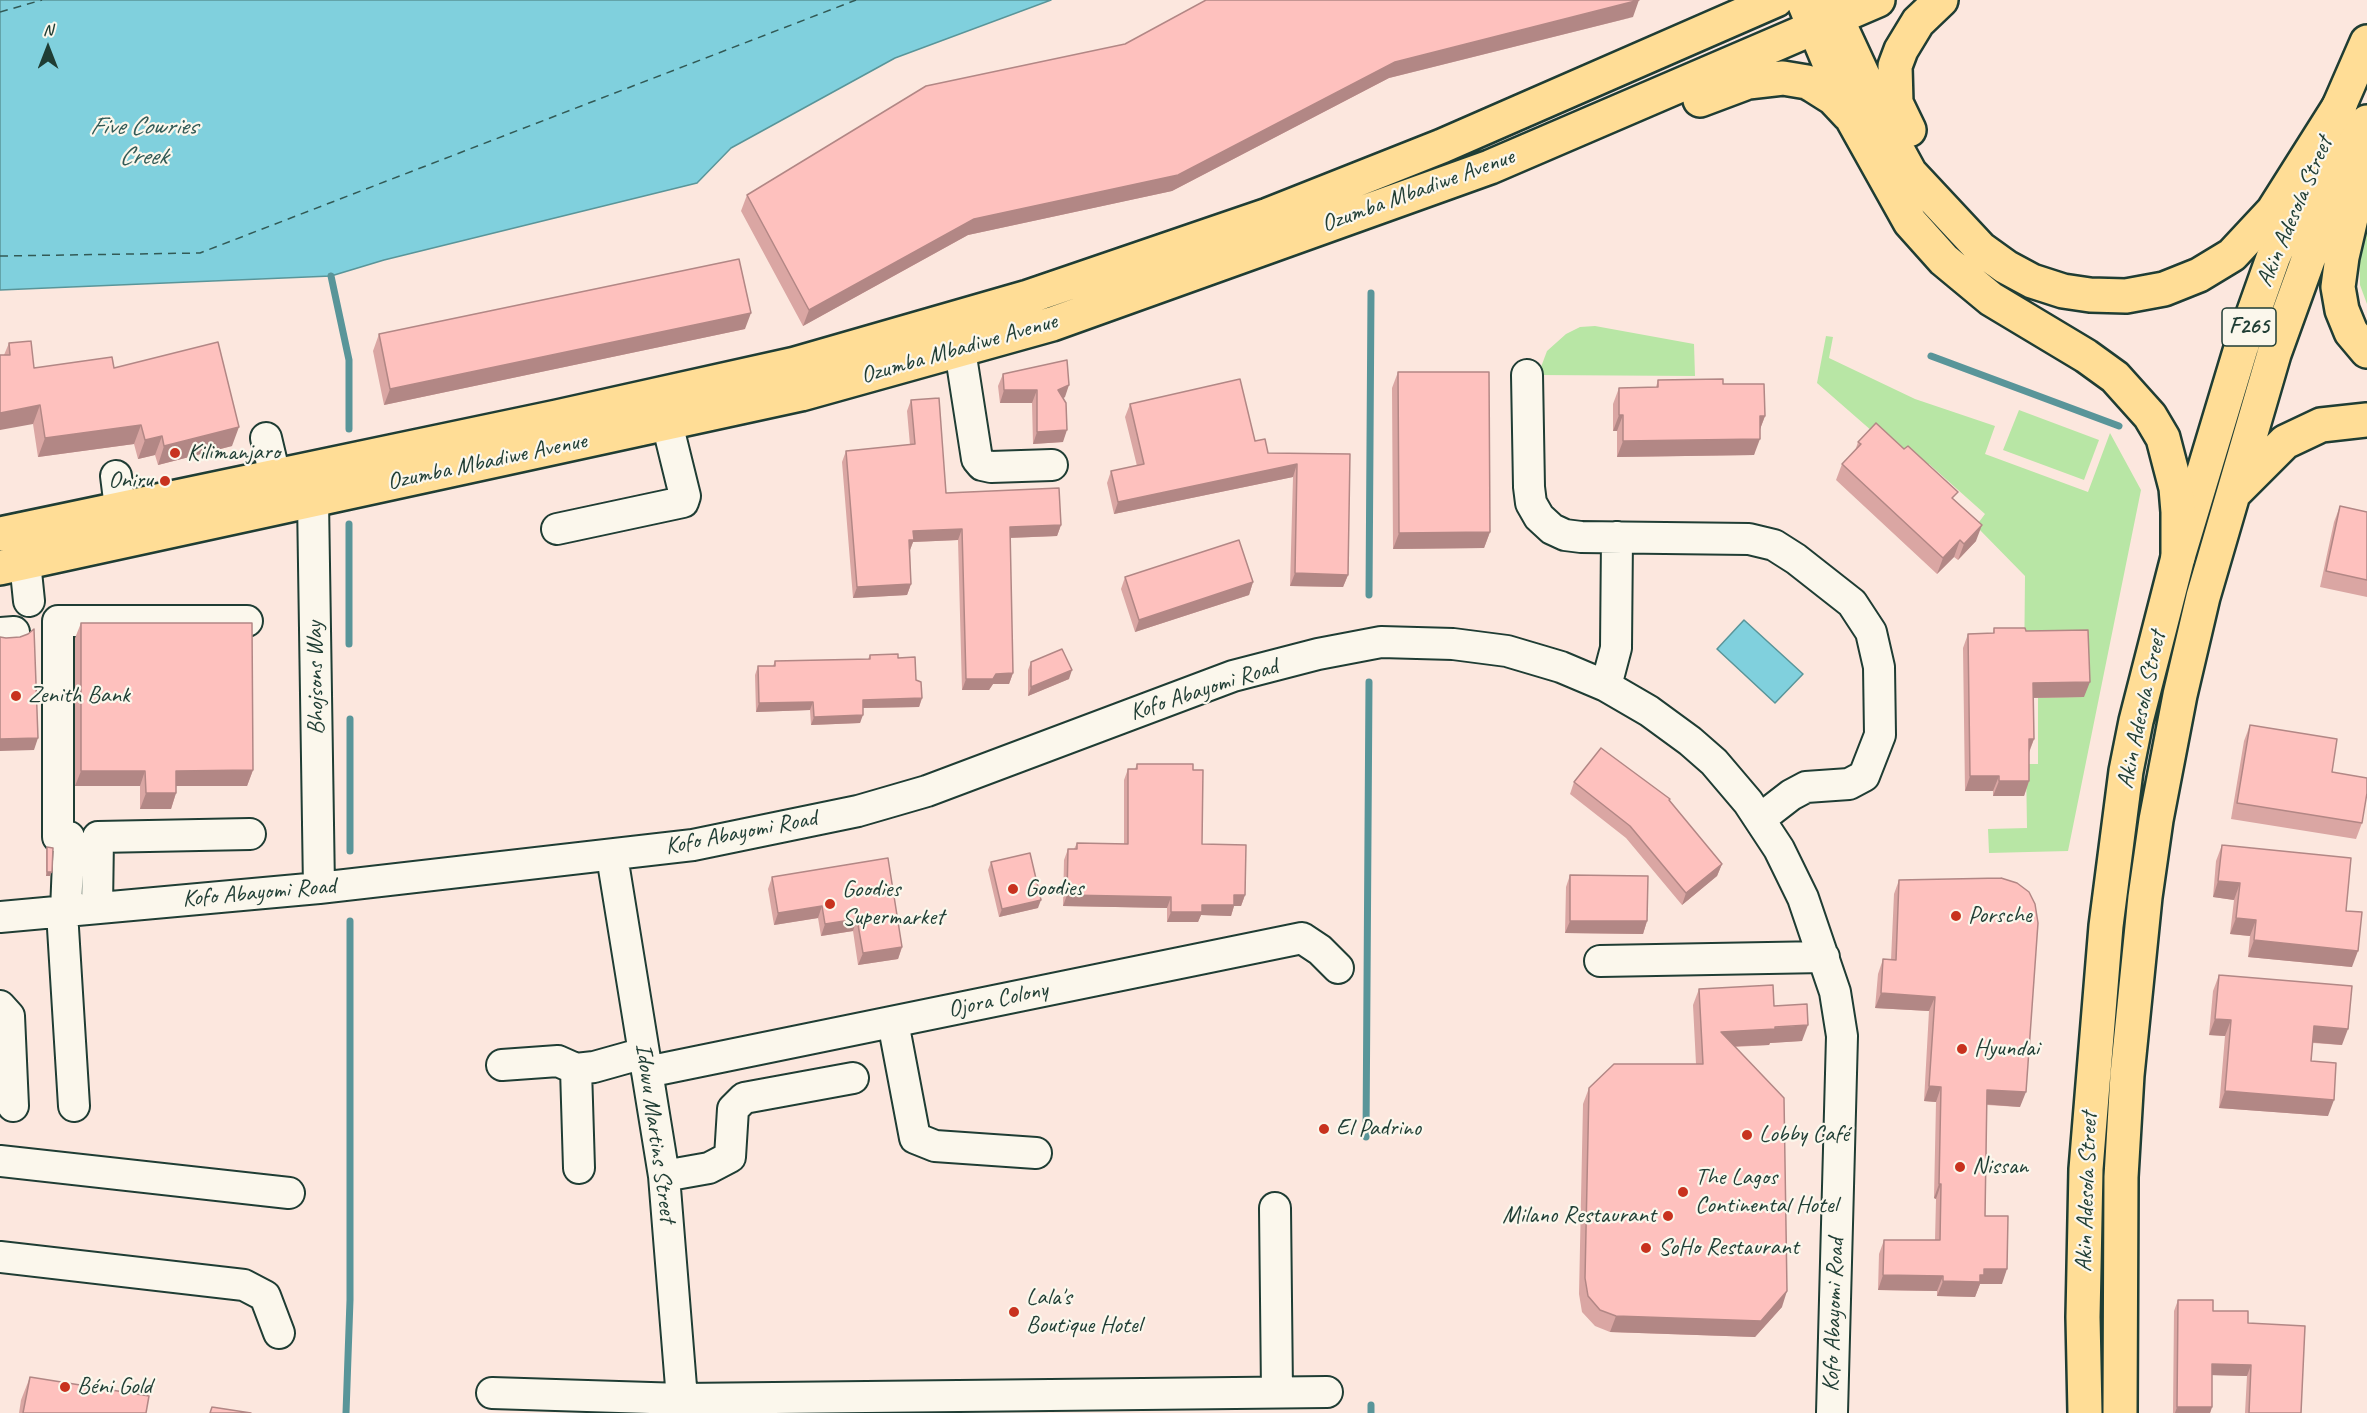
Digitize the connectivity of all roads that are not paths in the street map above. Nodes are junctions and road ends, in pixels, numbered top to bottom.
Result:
1 (1776, 0) edge
2 (1878, 0) edge
3 (1941, 0) edge
4 (1821, 12) edge
5 (2367, 42) edge
6 (2340, 105) junction
7 (1853, 120) junction
8 (2367, 122) edge
9 (2367, 149) edge
10 (1490, 167) junction
11 (1935, 199) junction
12 (960, 350) junction
13 (2367, 351) edge
14 (1527, 375) dead end
15 (2367, 420) edge
16 (667, 423) junction
17 (266, 438) dead end
18 (1052, 465) dead end
19 (116, 477) dead end
20 (298, 482) junction
21 (2232, 494) junction
22 (120, 508) junction
23 (557, 529) dead end
24 (0, 534) edge
25 (1617, 537) junction
26 (2178, 557) junction
27 (13, 565) edge
28 (29, 601) dead end
29 (247, 621) edge
30 (1606, 686) junction
31 (1760, 819) junction
32 (250, 834) dead end
33 (69, 837) junction
34 (98, 837) junction
35 (612, 856) junction
36 (319, 888) junction
37 (96, 908) junction
38 (64, 911) junction
39 (0, 917) edge
40 (1824, 957) junction
41 (1600, 961) dead end
42 (1338, 968) dead end
43 (0, 1006) edge
44 (893, 1022) junction
45 (646, 1062) junction
46 (502, 1065) dead end
47 (576, 1069) junction
48 (853, 1078) dead end
49 (13, 1106) dead end
50 (74, 1106) dead end
51 (1036, 1153) dead end
52 (0, 1161) edge
53 (579, 1168) dead end
54 (664, 1176) junction
55 (289, 1193) dead end
56 (1275, 1208) dead end
57 (0, 1257) edge
58 (279, 1333) dead end
59 (492, 1393) dead end
60 (1304, 1398) edge
61 (1210, 1403) edge
62 (1117, 1404) edge
63 (895, 1405) edge
64 (682, 1406) edge
65 (1832, 1413) edge
66 (2085, 1413) edge
67 (2120, 1413) edge

1 - 20 main road, Ozumba Mbadiwe Avenue
2 - 4 main road, Ozumba Mbadiwe Avenue
3 - 11 main road
4 - 7 main road
4 - 10 main road, Ozumba Mbadiwe Avenue
4 - 11 main road
5 - 6 main road, Akin Adesola Street / F265
6 - 11 main road
6 - 26 main road, Akin Adesola Street / F265
7 - 10 main road
7 - 26 main road
8 - 21 main road, Akin Adesola Street / F265
9 - 13 main road
10 - 12 main road, Ozumba Mbadiwe Avenue
12 - 16 main road, Ozumba Mbadiwe Avenue
12 - 18 street
14 - 25 street
15 - 21 main road
16 - 20 main road, Ozumba Mbadiwe Avenue
16 - 23 street
17 - 20 street, Bhojsons Way
19 - 22 street
20 - 22 main road, Ozumba Mbadiwe Avenue
20 - 27 main road, Ozumba Mbadiwe Avenue
20 - 36 street, Bhojsons Way
21 - 67 main road, Akin Adesola Street
22 - 24 main road, Ozumba Mbadiwe Avenue
25 - 30 street
25 - 31 street
26 - 66 main road, Akin Adesola Street
27 - 28 street
29 - 33 street
30 - 31 street, Kofo Abayomi Road
30 - 35 street, Kofo Abayomi Road
31 - 40 street, Kofo Abayomi Road
32 - 34 street
33 - 34 street
33 - 38 street
34 - 37 street
35 - 36 street, Kofo Abayomi Road
35 - 45 street, Idowu Martins Street
36 - 37 street, Kofo Abayomi Road
37 - 38 street, Kofo Abayomi Road
38 - 39 street, Kofo Abayomi Road
38 - 50 street
40 - 41 street
40 - 65 street, Kofo Abayomi Road
42 - 44 street, Ojora Colony
43 - 49 street
44 - 45 street, Ojora Colony
44 - 51 street
45 - 47 street, Ojora Colony
45 - 54 street, Idowu Martins Street
46 - 47 street
47 - 53 street
48 - 54 street
52 - 55 street
54 - 64 street, Idowu Martins Street
56 - 60 street
57 - 58 street
59 - 64 street
60 - 61 street
61 - 62 street
62 - 63 street
63 - 64 street

